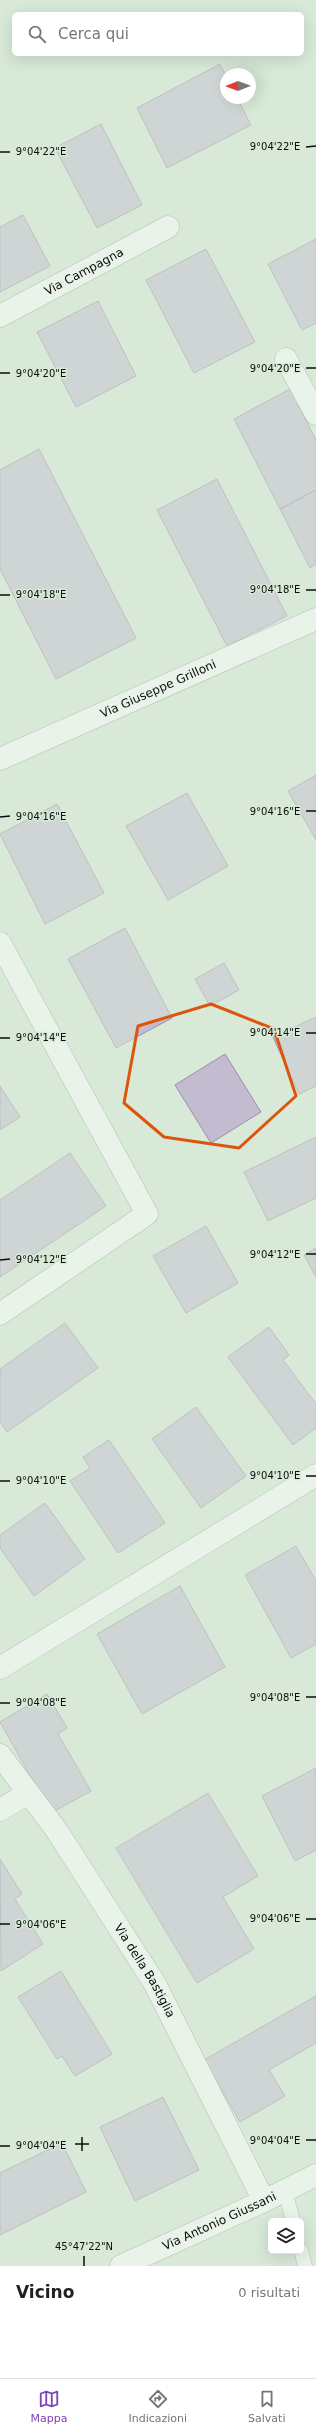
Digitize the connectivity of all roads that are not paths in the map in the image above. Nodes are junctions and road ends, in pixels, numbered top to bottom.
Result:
1 (168, 227) dead end
2 (0, 316) edge
3 (286, 359) dead end
4 (316, 414) edge
5 (316, 619) edge
6 (0, 759) edge
7 (0, 943) edge
8 (0, 1314) edge
9 (316, 1475) edge
10 (0, 1668) edge
11 (0, 1755) edge
12 (28, 1793) junction
13 (0, 1810) edge
14 (316, 2175) edge
15 (285, 2190) junction
16 (264, 2201) junction
17 (292, 2218) edge
18 (302, 2254) edge
19 (121, 2266) edge
20 (305, 2266) edge

1 - 2 street, Via Campagna
3 - 4 street
5 - 6 street, Via Giuseppe Grilloni
7 - 8 street
9 - 10 street
11 - 12 street, Via della Bastiglia
12 - 13 street
12 - 16 street, Via della Bastiglia
14 - 15 street, Via Antonio Giussani
15 - 16 street, Via Antonio Giussani
15 - 17 lane
16 - 19 street, Via Antonio Giussani
18 - 20 lane

